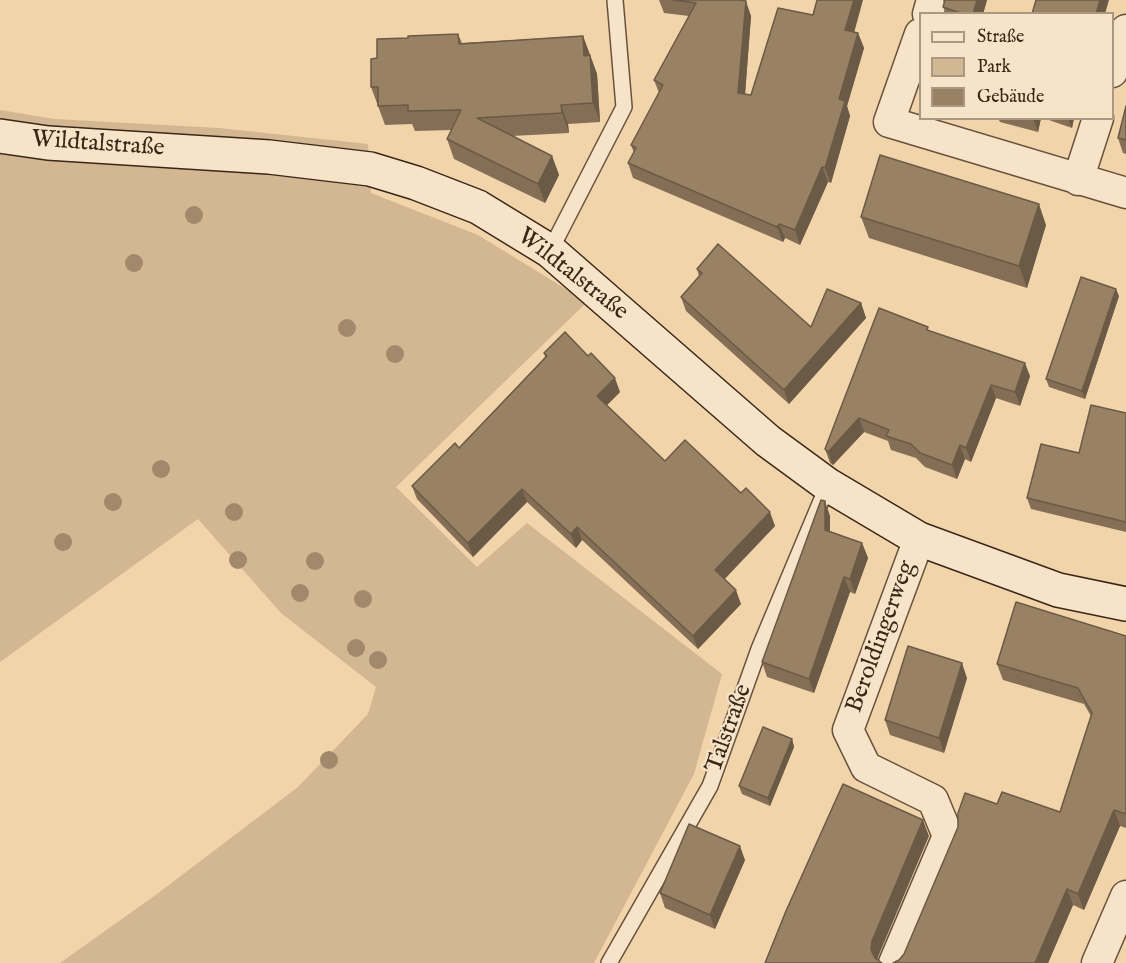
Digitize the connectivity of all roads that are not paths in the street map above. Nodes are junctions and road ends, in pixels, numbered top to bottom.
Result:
1 (615, 0) edge
2 (1126, 30) edge
3 (919, 40) edge
4 (1114, 69) edge
5 (1098, 120) edge
6 (0, 136) edge
7 (1083, 181) junction
8 (1126, 193) edge
9 (550, 251) junction
10 (828, 485) junction
11 (912, 536) junction
12 (1126, 604) edge
13 (1126, 896) edge
14 (609, 963) edge
15 (894, 963) edge
16 (1097, 963) edge

1 - 9 lane
2 - 4 street
3 - 7 street
5 - 7 street
6 - 9 street, Wildtalstraße
7 - 8 street
9 - 10 street, Wildtalstraße
10 - 11 street, Wildtalstraße
10 - 14 lane, Talstraße
11 - 12 street
11 - 15 street, Beroldingerweg
13 - 16 street

